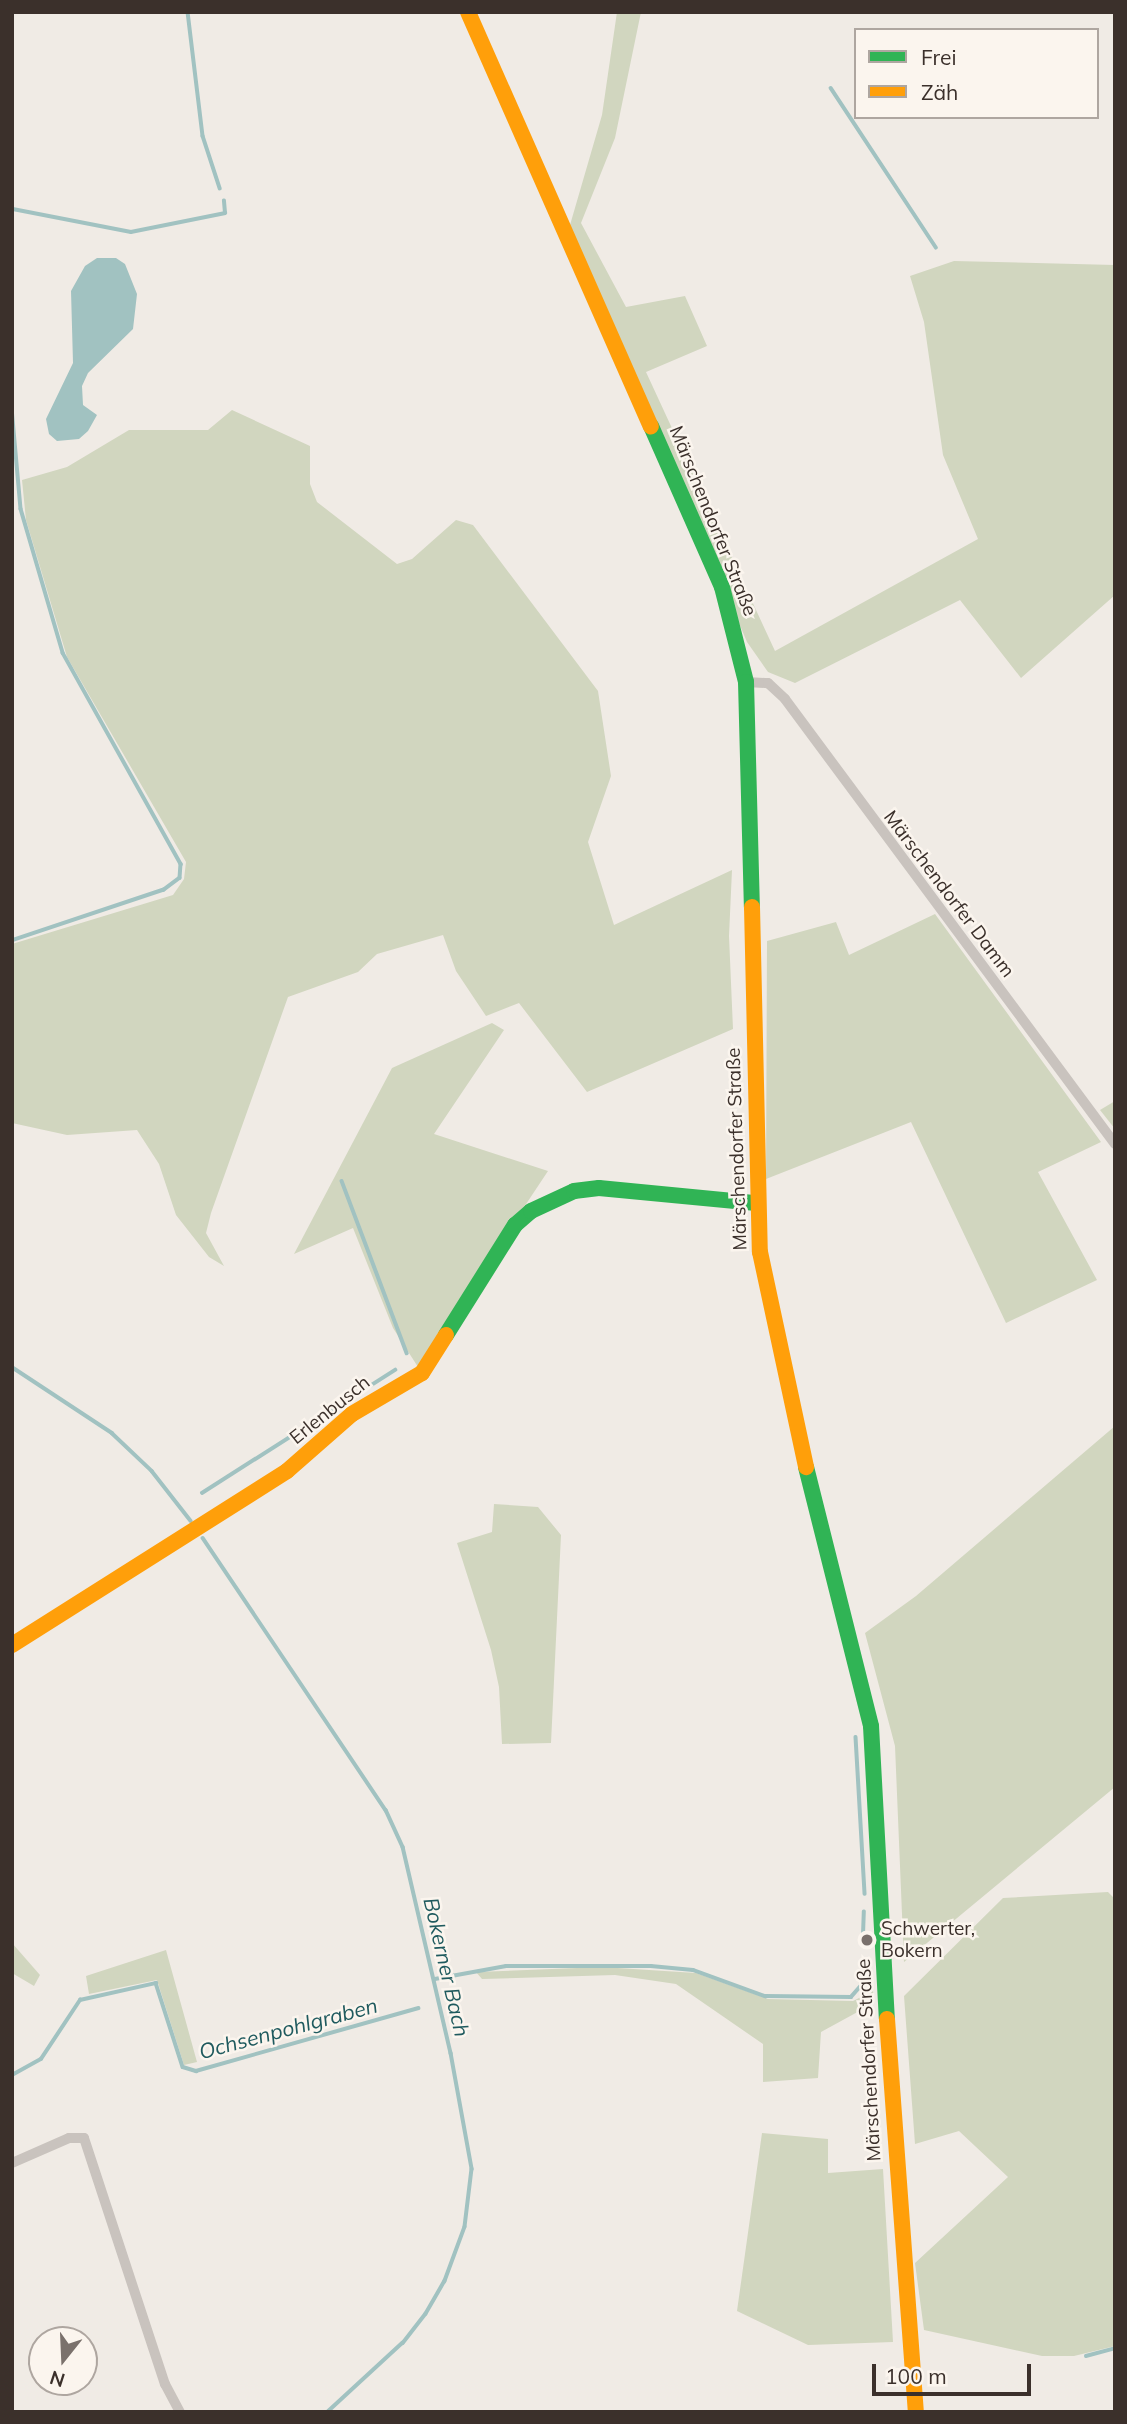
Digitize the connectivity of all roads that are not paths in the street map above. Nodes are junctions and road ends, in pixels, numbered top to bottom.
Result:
1 (468, 12) edge
2 (746, 682) junction
3 (1115, 1144) edge
4 (756, 1203) junction
5 (12, 1645) edge
6 (12, 2163) edge
7 (180, 2412) edge
8 (916, 2412) edge

1 - 2 street, Märschendorfer Straße
2 - 3 street, Märschendorfer Damm
2 - 4 street, Märschendorfer Straße
4 - 5 street, Erlenbusch
4 - 8 street, Märschendorfer Straße
6 - 7 street

